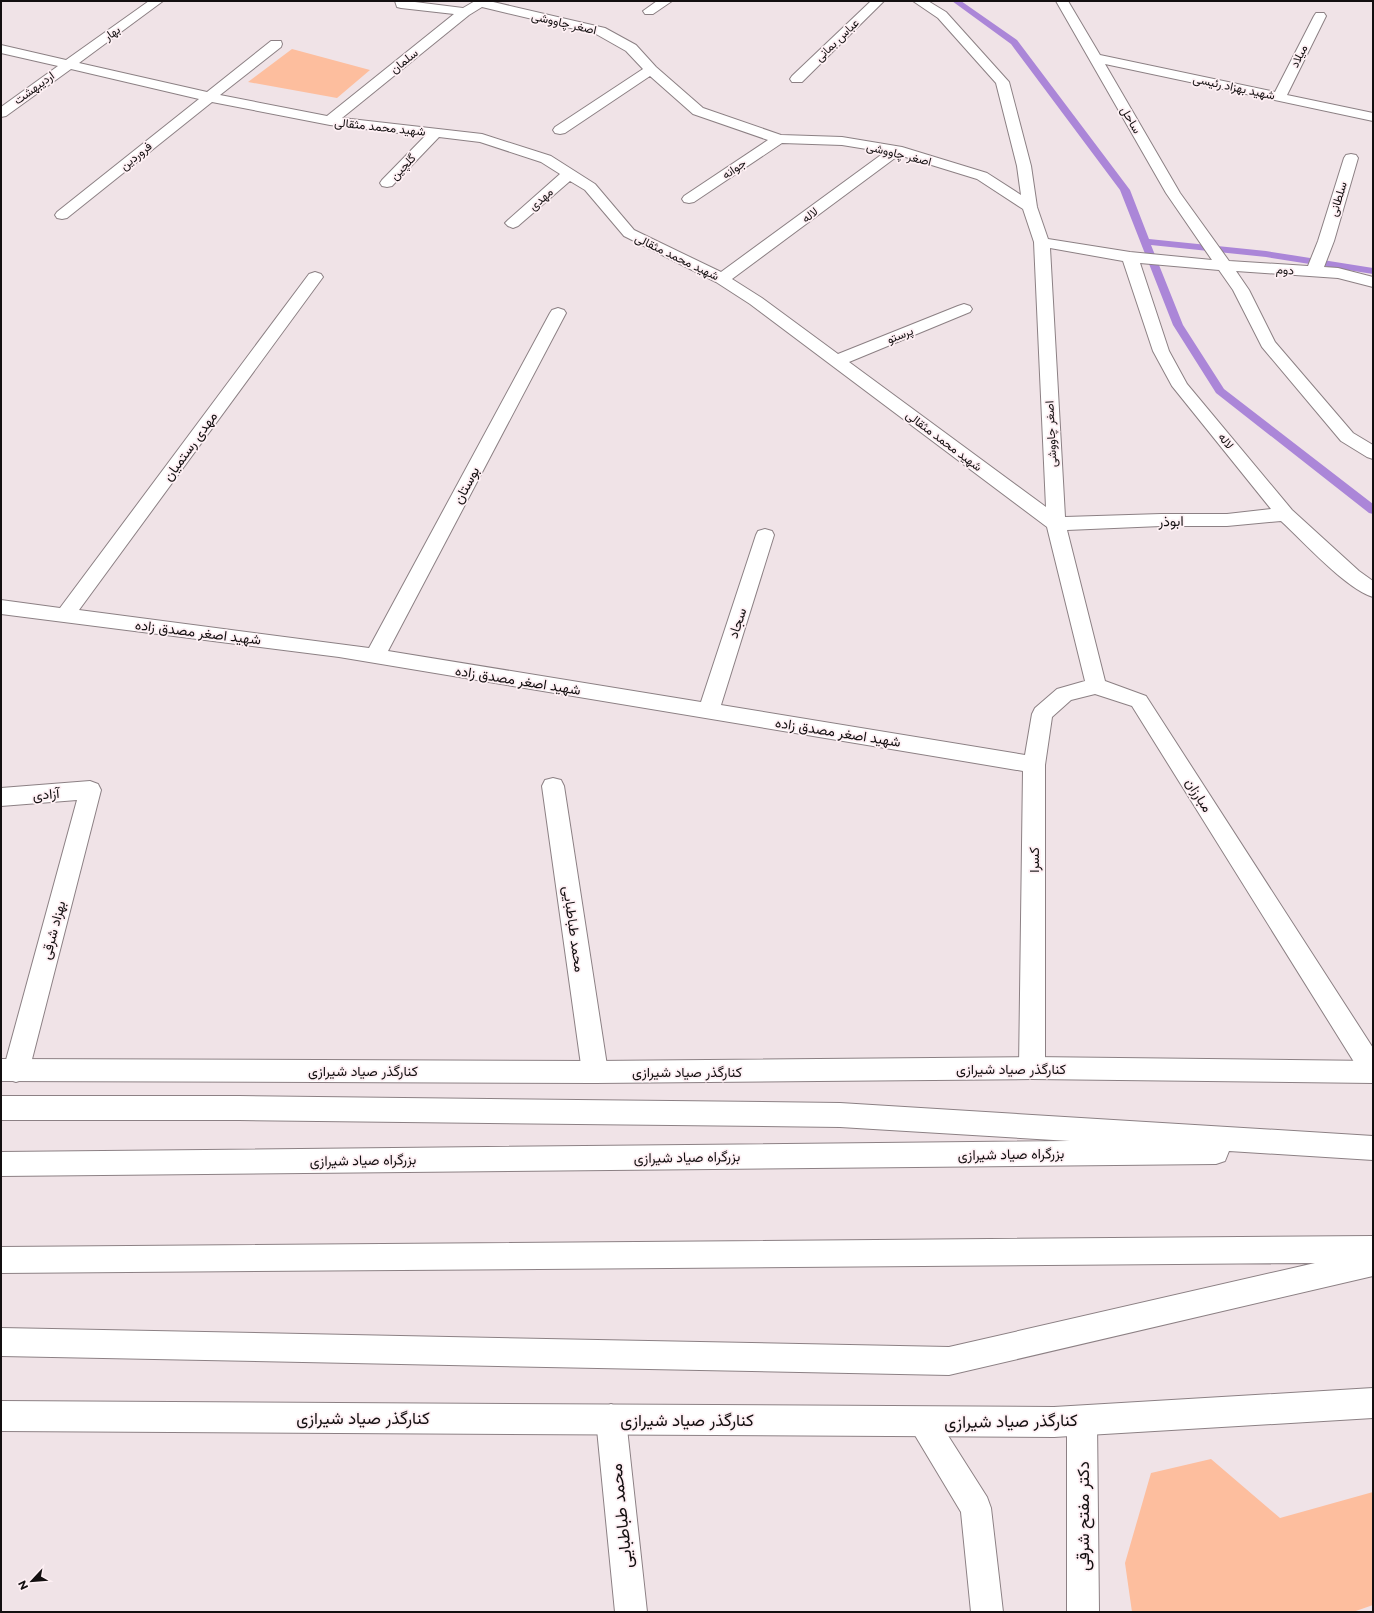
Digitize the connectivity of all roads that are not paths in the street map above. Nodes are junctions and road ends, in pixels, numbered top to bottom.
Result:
1 (157, 1) edge
2 (401, 1) edge
3 (666, 1) edge
4 (878, 1) edge
5 (918, 1) edge
6 (1062, 1) edge
7 (481, 2) edge
8 (649, 11) dead end
9 (465, 12) junction
10 (1320, 16) dead end
11 (276, 44) dead end
12 (1, 50) edge
13 (1096, 58) junction
14 (67, 64) junction
15 (651, 70) junction
16 (797, 79) dead end
17 (1279, 96) junction
18 (210, 97) junction
19 (1, 112) edge
20 (1373, 117) edge
21 (330, 122) junction
22 (560, 130) dead end
23 (435, 133) junction
24 (779, 139) junction
25 (897, 150) junction
26 (1351, 158) dead end
27 (569, 174) junction
28 (387, 184) dead end
29 (689, 200) dead end
30 (1030, 207) junction
31 (62, 215) dead end
32 (513, 223) dead end
33 (1042, 242) junction
34 (1130, 257) junction
35 (1220, 261) junction
36 (1314, 272) junction
37 (315, 276) dead end
38 (722, 279) junction
39 (1373, 282) edge
40 (964, 309) dead end
41 (558, 313) dead end
42 (836, 361) junction
43 (1373, 453) edge
44 (1285, 514) junction
45 (1056, 524) junction
46 (765, 535) dead end
47 (1373, 590) edge
48 (1, 607) edge
49 (65, 615) junction
50 (375, 656) junction
51 (1096, 686) junction
52 (709, 711) junction
53 (1034, 765) junction
54 (553, 786) dead end
55 (90, 790) joint
56 (1, 797) edge
57 (1032, 1068) junction
58 (9, 1070) edge
59 (1373, 1071) edge
60 (594, 1072) junction
61 (1, 1108) edge
62 (1373, 1149) edge
63 (1, 1164) edge
64 (1373, 1249) edge
65 (1, 1260) edge
66 (1373, 1263) edge
67 (1, 1342) edge
68 (1373, 1403) edge
69 (1, 1416) edge
70 (611, 1420) junction
71 (1082, 1421) junction
72 (923, 1422) junction
73 (631, 1612) edge
74 (987, 1612) edge
75 (1083, 1612) edge

1 - 14 main road, بهار
2 - 9 main road
3 - 8 main road
4 - 16 main road, عباس بمانی
5 - 30 main road
6 - 13 main road, ساحل
7 - 9 main road, سلمان
7 - 15 main road, اصغر چاووشی
9 - 21 main road, سلمان
10 - 17 main road, میلاد
11 - 18 main road, فروردین
12 - 14 main road, شهید محمد مثقالی
13 - 17 main road, شهید بهزاد رئیسی
13 - 35 main road, ساحل
14 - 18 main road, شهید محمد مثقالی
14 - 19 main road, اردیبهشت
15 - 22 main road
15 - 24 main road, اصغر چاووشی
17 - 20 main road, شهید بهزاد رئیسی
18 - 21 main road, شهید محمد مثقالی
18 - 31 main road, فروردین
21 - 23 main road, شهید محمد مثقالی
23 - 27 main road, شهید محمد مثقالی
23 - 28 main road, گلچین
24 - 25 main road, اصغر چاووشی
24 - 29 main road, جوانه
25 - 30 main road, اصغر چاووشی
25 - 38 main road, لاله
26 - 36 main road, سلطانی
27 - 32 main road, مهدی
27 - 38 main road, شهید محمد مثقالی
30 - 33 main road, اصغر چاووشی
33 - 34 main road, دوم
33 - 45 main road, اصغر چاووشی
34 - 35 main road, دوم
34 - 44 main road, لاله
35 - 36 main road, دوم
35 - 43 main road
36 - 39 main road, دوم
37 - 49 main road, مهدی رستمیان
38 - 42 main road, شهید محمد مثقالی
40 - 42 main road, پرستو
41 - 50 main road, بوستان
42 - 45 main road, شهید محمد مثقالی
44 - 45 main road, ابوذر
44 - 47 main road, لاله
45 - 51 main road
46 - 52 main road, سجاد
48 - 49 main road, شهید اصغر مصدق زاده
49 - 50 main road, شهید اصغر مصدق زاده
50 - 52 main road, شهید اصغر مصدق زاده
51 - 53 main road, کسرا
51 - 59 main road, مبارزان
52 - 53 main road, شهید اصغر مصدق زاده
53 - 57 main road, کسرا
54 - 60 main road, محمد طباطبایی
55 - 56 main road, آزادی
55 - 58 main road, بهزاد شرقی
57 - 59 main road, کنارگذر صیاد شیرازی
57 - 60 main road, کنارگذر صیاد شیرازی
58 - 60 main road, کنارگذر صیاد شیرازی
61 - 62 main road
62 - 63 main road, بزرگراه صیاد شیرازی
64 - 65 main road
66 - 67 main road
68 - 71 main road, کنارگذر صیاد شیرازی
69 - 70 main road, کنارگذر صیاد شیرازی
70 - 72 main road, کنارگذر صیاد شیرازی
70 - 73 main road, محمد طباطبایی
71 - 72 main road, کنارگذر صیاد شیرازی
71 - 75 main road, دکتر مفتح شرقی
72 - 74 main road

